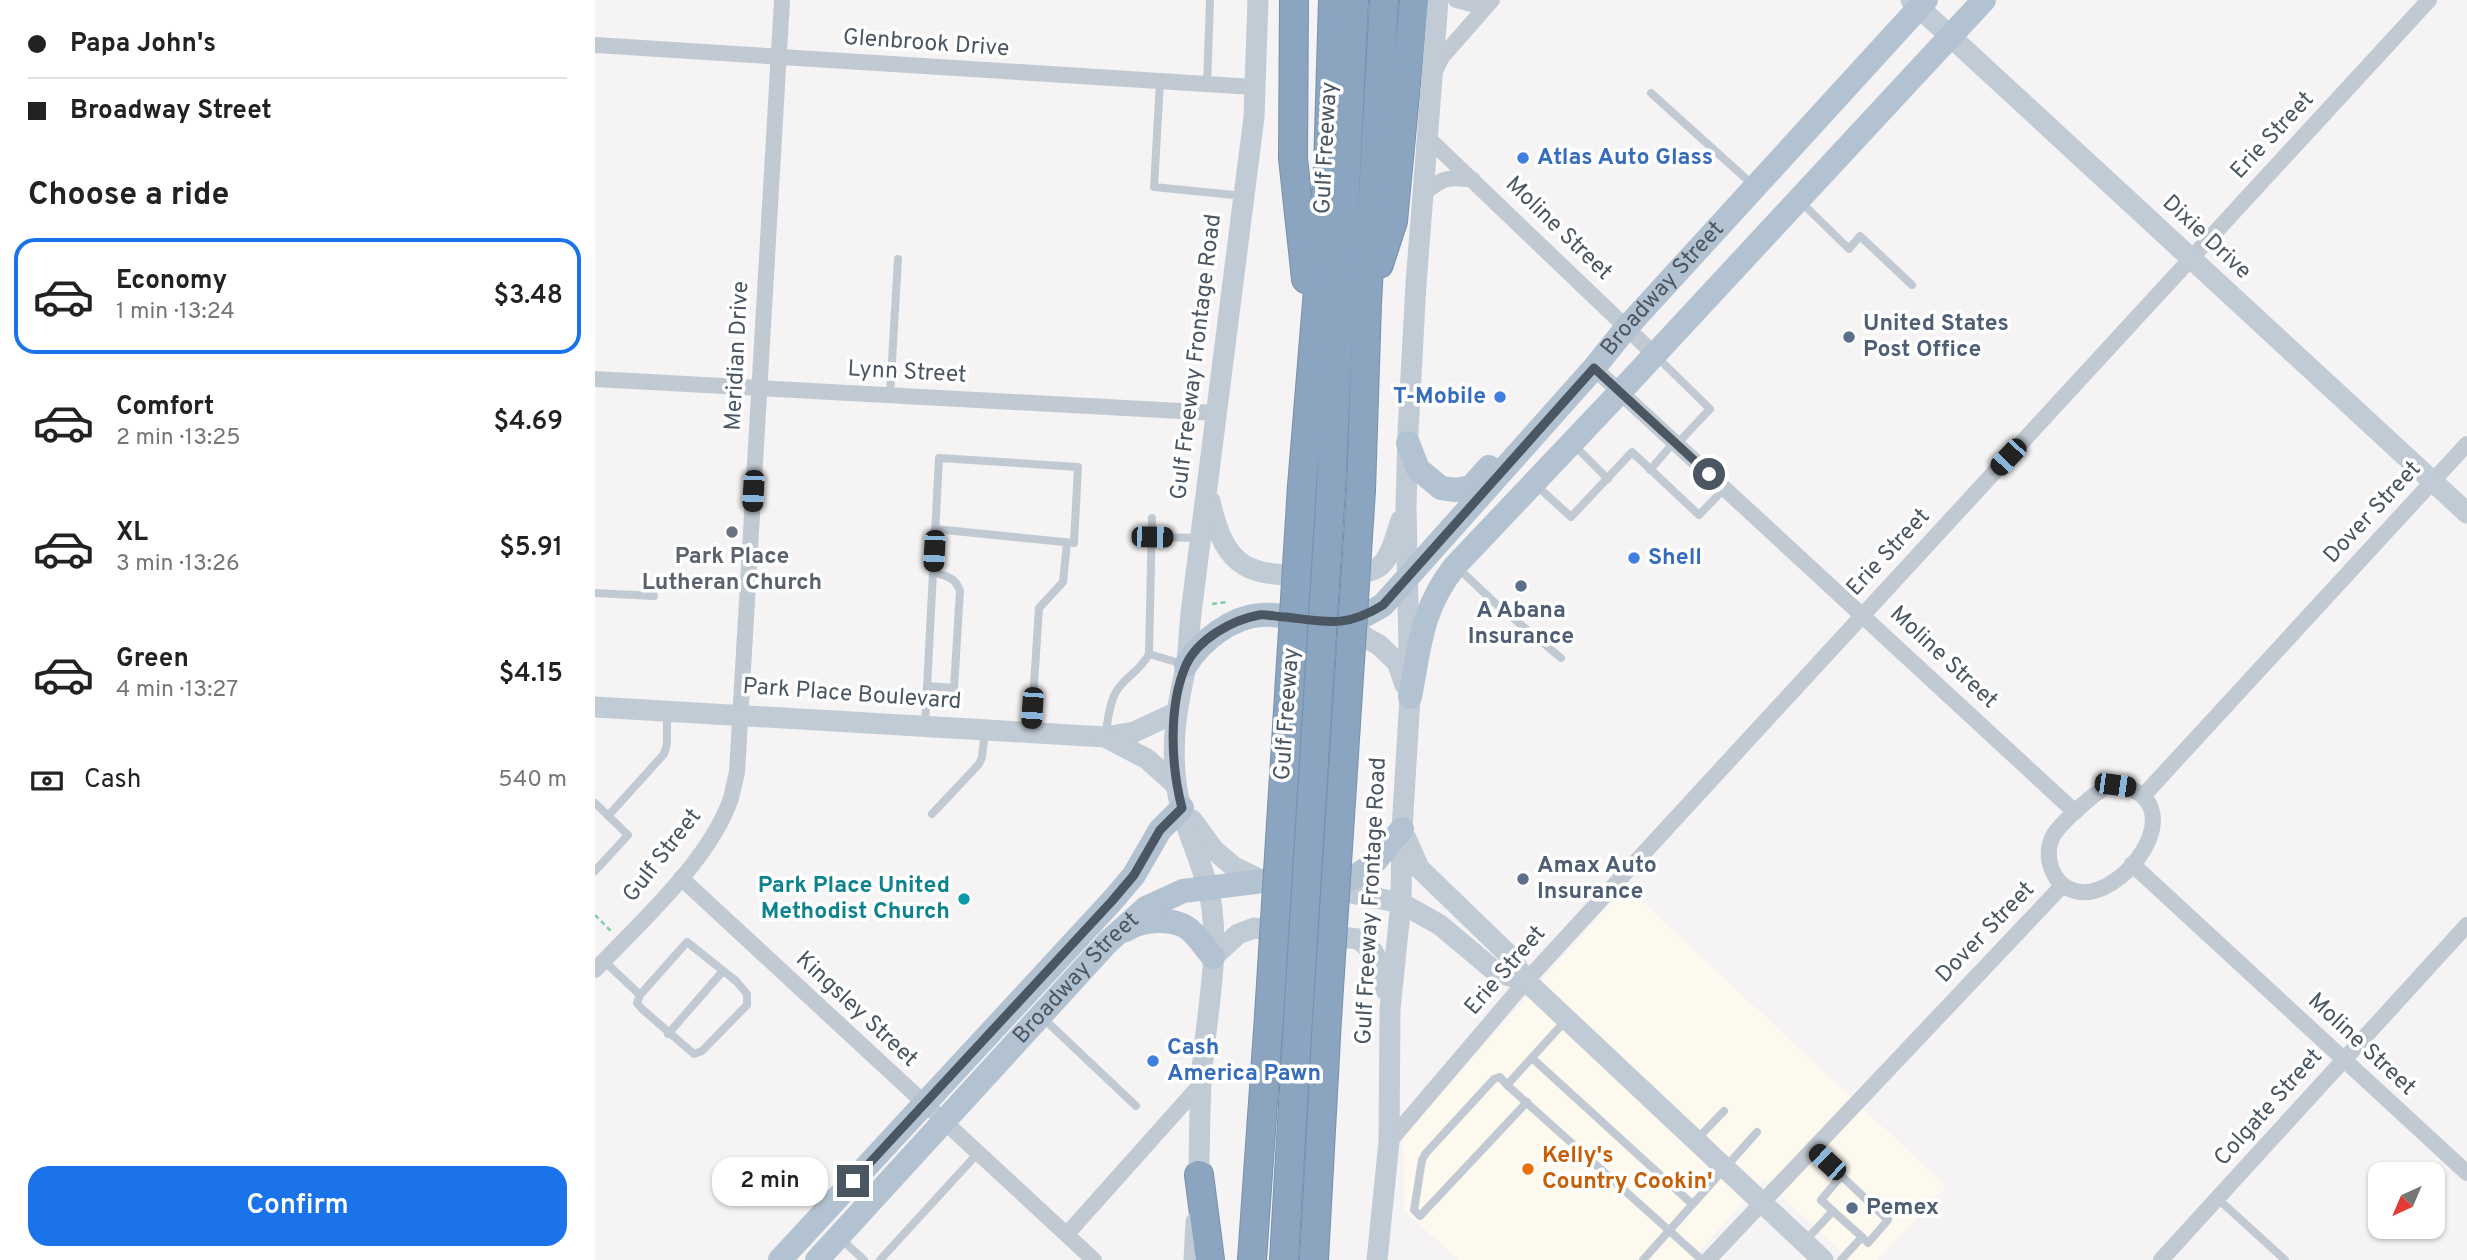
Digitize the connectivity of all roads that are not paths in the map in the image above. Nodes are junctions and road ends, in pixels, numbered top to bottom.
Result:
1 (782, 0) edge
2 (1210, 0) edge
3 (1258, 0) edge
4 (1294, 0) edge
5 (1333, 0) edge
6 (1355, 0) edge
7 (1384, 0) edge
8 (1414, 0) edge
9 (1438, 0) edge
10 (1456, 0) edge
11 (1984, 0) edge
12 (2429, 0) edge
13 (1491, 2) edge
14 (1919, 3) edge
15 (1951, 37) junction
16 (595, 46) edge
17 (779, 57) junction
18 (1434, 73) junction
19 (1160, 82) junction
20 (1207, 85) junction
21 (1253, 87) junction
22 (1651, 93) dead end
23 (1428, 138) junction
24 (1473, 180) junction
25 (1755, 187) junction
26 (1423, 194) junction
27 (1244, 196) junction
28 (1799, 200) junction
29 (898, 259) dead end
30 (2191, 259) junction
31 (1913, 285) dead end
32 (1367, 303) junction
33 (1627, 327) junction
34 (1313, 341) junction
35 (1654, 354) junction
36 (1594, 368) junction
37 (595, 379) edge
38 (758, 388) junction
39 (1621, 392) junction
40 (890, 395) junction
41 (1216, 413) junction
42 (1408, 443) junction
43 (1572, 443) junction
44 (1676, 443) junction
45 (2467, 444) edge
46 (1512, 461) junction
47 (1650, 470) junction
48 (1608, 479) junction
49 (2433, 481) junction
50 (1534, 483) junction
51 (1207, 485) junction
52 (1725, 488) junction
53 (1406, 508) junction
54 (2467, 513) edge
55 (1152, 518) dead end
56 (935, 529) junction
57 (1152, 537) junction
58 (1201, 539) junction
59 (1067, 543) junction
60 (1455, 566) junction
61 (933, 573) junction
62 (1407, 579) junction
63 (595, 593) edge
64 (654, 596) dead end
65 (1863, 615) junction
66 (1340, 623) junction
67 (1149, 654) junction
68 (1561, 658) dead end
69 (1186, 665) junction
70 (927, 686) junction
71 (1410, 697) junction
72 (595, 707) edge
73 (667, 711) junction
74 (1175, 713) junction
75 (742, 714) junction
76 (925, 726) junction
77 (985, 730) junction
78 (1030, 733) junction
79 (1105, 737) junction
80 (1179, 796) junction
81 (2143, 796) junction
82 (595, 803) edge
83 (2075, 811) junction
84 (932, 814) dead end
85 (608, 816) junction
86 (1402, 829) junction
87 (2132, 864) junction
88 (595, 871) edge
89 (681, 878) junction
90 (1263, 881) junction
91 (2062, 886) junction
92 (1207, 888) junction
93 (1326, 888) junction
94 (1401, 904) junction
95 (2467, 925) edge
96 (1108, 942) junction
97 (1213, 957) junction
98 (599, 965) edge
99 (723, 971) junction
100 (1526, 981) junction
101 (640, 995) junction
102 (1390, 1009) junction
103 (1041, 1016) junction
104 (1567, 1019) junction
105 (668, 1034) junction
106 (1532, 1058) junction
107 (2344, 1060) junction
108 (1201, 1084) junction
109 (1507, 1084) junction
110 (1527, 1102) junction
111 (924, 1104) junction
112 (1136, 1106) dead end
113 (1724, 1111) dead end
114 (944, 1123) junction
115 (1757, 1132) dead end
116 (1695, 1141) junction
117 (1389, 1142) junction
118 (1812, 1148) junction
119 (978, 1153) junction
120 (1724, 1168) junction
121 (2467, 1173) edge
122 (1199, 1175) junction
123 (1842, 1176) junction
124 (2217, 1198) junction
125 (1760, 1202) junction
126 (1692, 1204) junction
127 (1833, 1211) junction
128 (1669, 1230) junction
129 (1067, 1234) junction
130 (838, 1237) junction
131 (1861, 1237) junction
132 (800, 1238) junction
133 (1804, 1243) junction
134 (819, 1258) edge
135 (780, 1260) edge
136 (864, 1260) edge
137 (880, 1260) edge
138 (1094, 1260) edge
139 (1194, 1260) edge
140 (1210, 1260) edge
141 (1252, 1260) edge
142 (1284, 1260) edge
143 (1314, 1260) edge
144 (1377, 1260) edge
145 (1643, 1260) edge
146 (1702, 1260) edge
147 (1708, 1260) edge
148 (1823, 1260) edge
149 (1841, 1260) edge
150 (2161, 1260) edge
151 (2285, 1260) edge

1 - 17 street, Meridian Drive
2 - 20 lane
3 - 21 main road, Gulf Freeway Frontage Road
4 - 34 highway
5 - 34 highway, Gulf Freeway
6 - 142 highway, Gulf Freeway, bridge
7 - 32 highway
8 - 32 highway
9 - 18 main road, Gulf Freeway Frontage Road
10 - 13 street
11 - 15 main road, Broadway Street
12 - 30 street, Erie Street
13 - 18 street
14 - 15 main road, Dixie Drive
14 - 25 main road, Broadway Street
15 - 28 main road, Broadway Street
15 - 30 main road, Dixie Drive
16 - 17 street, Glenbrook Drive
17 - 19 street, Glenbrook Drive
17 - 38 street, Meridian Drive
18 - 23 main road, Gulf Freeway Frontage Road
19 - 20 street, Glenbrook Drive
19 - 27 lane
20 - 21 street, Glenbrook Drive
21 - 27 main road, Gulf Freeway Frontage Road
22 - 25 lane
23 - 24 street, Moline Street
23 - 26 main road, Gulf Freeway Frontage Road
24 - 26 street
24 - 33 street, Moline Street
25 - 33 main road, Broadway Street
26 - 42 main road, Gulf Freeway Frontage Road
27 - 41 main road, Gulf Freeway Frontage Road
28 - 31 lane
28 - 35 main road, Broadway Street
29 - 40 lane
30 - 49 main road, Dixie Drive
30 - 65 street, Erie Street
32 - 143 highway, bridge
33 - 35 street, Moline Street
33 - 36 main road, Broadway Street
34 - 141 highway, Gulf Freeway, bridge
35 - 39 main road, Broadway Street
35 - 44 lane
36 - 39 street, Moline Street
36 - 46 main road, Broadway Street
37 - 38 street, Lynn Street
38 - 40 street, Lynn Street
38 - 75 street, Meridian Drive
39 - 43 main road, Broadway Street
39 - 44 street, Moline Street
40 - 41 street, Lynn Street
41 - 51 main road, Gulf Freeway Frontage Road
42 - 46 main road
42 - 53 main road, Gulf Freeway Frontage Road
43 - 48 lane
43 - 50 main road, Broadway Street
44 - 47 lane
44 - 52 street, Moline Street
45 - 49 street, Dover Street
46 - 62 main road, Broadway Street
47 - 48 lane
47 - 52 lane
48 - 50 lane
49 - 54 main road, Dixie Drive
49 - 81 street, Dover Street
50 - 60 main road, Broadway Street
51 - 53 main road
51 - 58 main road, Gulf Freeway Frontage Road
52 - 65 street, Moline Street
53 - 62 main road, Gulf Freeway Frontage Road
55 - 57 lane
56 - 59 lane
56 - 59 lane
56 - 61 lane
57 - 58 lane
57 - 67 lane
58 - 69 main road, Gulf Freeway Frontage Road
59 - 78 lane
60 - 68 lane
60 - 71 main road, Broadway Street
61 - 70 lane
61 - 70 lane
62 - 66 main road, Broadway Street
62 - 71 main road, Gulf Freeway Frontage Road
63 - 64 lane
65 - 83 street, Moline Street
65 - 100 street, Erie Street
66 - 69 main road, Broadway Street
66 - 71 main road
67 - 69 lane
67 - 79 lane
69 - 74 main road, Gulf Freeway Frontage Road
70 - 76 lane
71 - 86 main road, Gulf Freeway Frontage Road
72 - 73 main road, Park Place Boulevard
73 - 75 main road, Park Place Boulevard
73 - 85 lane
74 - 79 main road, Park Place Boulevard
74 - 80 main road, Gulf Freeway Frontage Road
75 - 76 main road, Park Place Boulevard
75 - 89 street, Gulf Street
76 - 77 main road, Park Place Boulevard
77 - 78 main road, Park Place Boulevard
77 - 84 lane
78 - 79 main road, Park Place Boulevard
79 - 80 main road, Park Place Boulevard
80 - 90 main road, Park Place Boulevard
80 - 92 main road, Gulf Freeway Frontage Road
80 - 111 main road, Broadway Street
81 - 83 street
81 - 87 street, Dover Street
82 - 85 lane
83 - 91 street
85 - 88 lane
86 - 93 main road, Broadway Street
86 - 94 main road, Gulf Freeway Frontage Road
86 - 100 main road
87 - 91 street, Dover Street
87 - 107 street, Moline Street
89 - 98 street, Gulf Street
89 - 111 street, Kingsley Street
90 - 92 main road, Broadway Street
90 - 93 main road, Broadway Street
91 - 118 street, Dover Street
92 - 96 main road, Broadway Street
92 - 97 main road, Gulf Freeway Frontage Road
93 - 94 main road
94 - 100 main road
94 - 102 main road, Gulf Freeway Frontage Road
95 - 107 street, Colgate Street
96 - 97 main road
96 - 103 main road, Broadway Street
97 - 102 main road
97 - 108 main road, Gulf Freeway Frontage Road
98 - 101 lane
99 - 101 lane
99 - 105 lane
99 - 105 lane
100 - 104 main road
100 - 117 street, Erie Street
101 - 105 lane
102 - 117 main road, Gulf Freeway Frontage Road
103 - 112 lane
103 - 114 main road, Broadway Street
104 - 106 lane
104 - 116 main road
106 - 109 lane
106 - 126 lane
107 - 121 street, Moline Street
107 - 124 street, Colgate Street
108 - 122 main road, Gulf Freeway Frontage Road
108 - 129 street
109 - 110 lane
109 - 110 lane
110 - 128 lane
111 - 114 street, Kingsley Street
111 - 132 main road, Broadway Street
113 - 116 lane
114 - 119 street, Kingsley Street
114 - 130 main road, Broadway Street
115 - 120 lane
116 - 120 main road
117 - 144 main road, Gulf Freeway Frontage Road
118 - 123 lane
118 - 125 street, Dover Street
119 - 129 street, Kingsley Street
119 - 137 lane
120 - 125 main road
120 - 126 lane
122 - 139 main road, Gulf Freeway Frontage Road
122 - 140 highway
123 - 127 lane
123 - 131 lane
124 - 150 street, Colgate Street
124 - 151 lane
125 - 133 main road
125 - 147 street, Dover Street
126 - 128 lane
127 - 131 lane
127 - 133 lane
128 - 145 lane
128 - 146 lane
129 - 138 street, Kingsley Street
130 - 134 main road, Broadway Street
130 - 136 lane
131 - 149 lane
132 - 134 main road
132 - 135 main road, Broadway Street
133 - 148 main road

